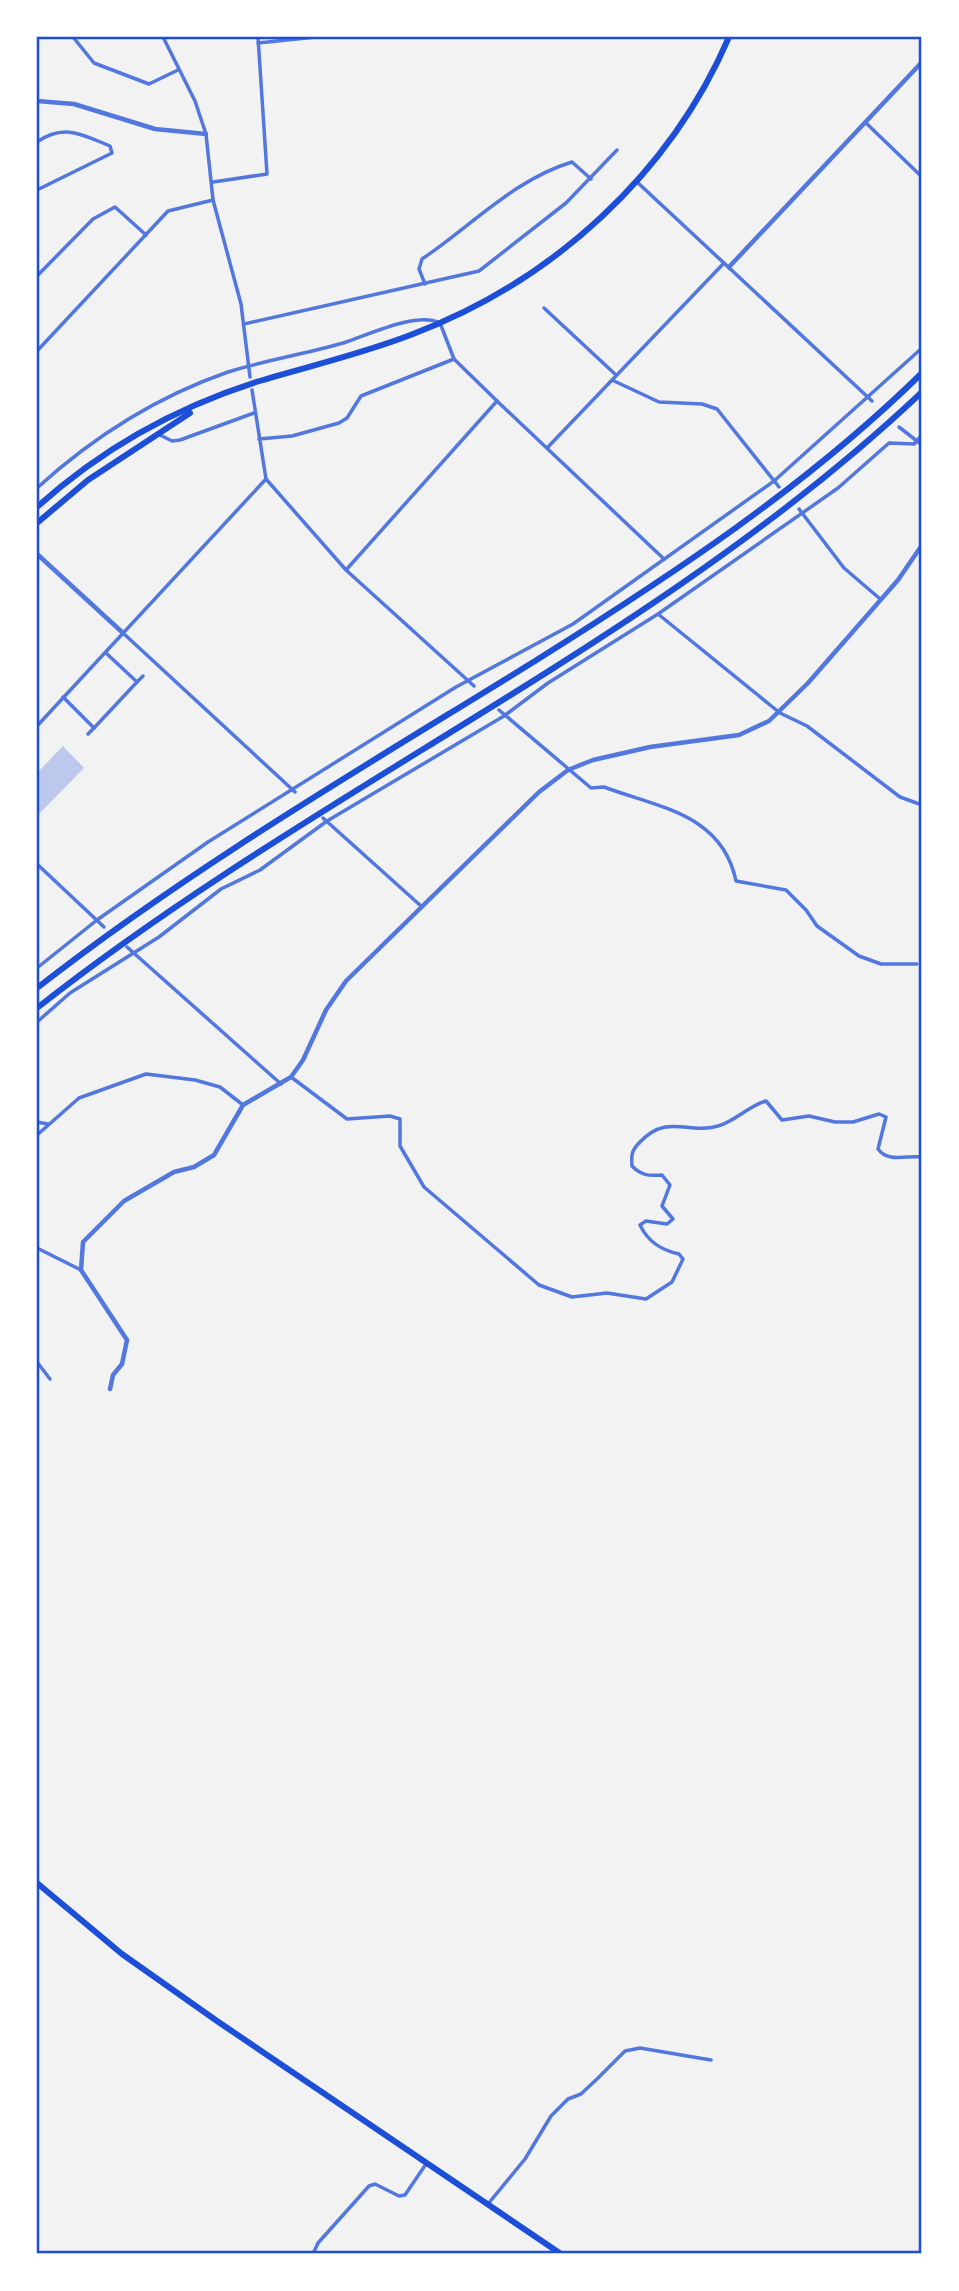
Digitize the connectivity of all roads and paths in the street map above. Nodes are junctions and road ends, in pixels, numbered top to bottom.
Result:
1 (73, 37) edge
2 (163, 37) edge
3 (258, 37) edge
4 (316, 37) edge
5 (729, 37) edge
6 (258, 43) junction
7 (922, 62) edge
8 (178, 70) junction
9 (37, 101) edge
10 (865, 122) junction
11 (205, 134) junction
12 (37, 142) edge
13 (617, 150) dead end
14 (922, 177) edge
15 (591, 179) junction
16 (213, 182) junction
17 (637, 182) junction
18 (37, 190) edge
19 (213, 200) junction
20 (146, 236) junction
21 (726, 265) junction
22 (37, 276) edge
23 (425, 284) junction
24 (544, 308) dead end
25 (440, 323) junction
26 (244, 324) junction
27 (922, 348) edge
28 (37, 349) edge
29 (454, 359) junction
30 (248, 366) junction
31 (922, 373) edge
32 (616, 375) junction
33 (250, 377) dead end
34 (612, 380) junction
35 (252, 390) dead end
36 (922, 392) edge
37 (867, 395) junction
38 (210, 401) junction
39 (497, 401) junction
40 (872, 401) dead end
41 (254, 413) junction
42 (899, 427) dead end
43 (155, 433) junction
44 (922, 435) edge
45 (258, 439) junction
46 (917, 441) junction
47 (922, 445) edge
48 (547, 448) junction
49 (266, 480) junction
50 (774, 481) junction
51 (779, 487) dead end
52 (37, 488) edge
53 (37, 507) edge
54 (799, 509) dead end
55 (803, 513) junction
56 (37, 523) edge
57 (922, 545) edge
58 (37, 554) edge
59 (664, 559) junction
60 (346, 570) junction
61 (879, 598) junction
62 (659, 614) junction
63 (123, 633) junction
64 (105, 652) junction
65 (143, 676) dead end
66 (468, 681) junction
67 (137, 682) junction
68 (474, 686) dead end
69 (63, 697) junction
70 (499, 710) dead end
71 (780, 713) junction
72 (504, 716) junction
73 (37, 726) edge
74 (94, 728) junction
75 (88, 734) dead end
76 (568, 770) junction
77 (293, 791) junction
78 (922, 805) edge
79 (325, 820) junction
80 (37, 864) edge
81 (421, 906) junction
82 (96, 920) junction
83 (104, 928) dead end
84 (127, 947) dead end
85 (135, 953) junction
86 (917, 964) dead end
87 (37, 968) edge
88 (37, 988) edge
89 (37, 1008) edge
90 (37, 1022) edge
91 (291, 1077) junction
92 (281, 1084) junction
93 (243, 1105) junction
94 (37, 1122) edge
95 (48, 1124) junction
96 (37, 1135) edge
97 (922, 1157) edge
98 (37, 1248) edge
99 (81, 1270) junction
100 (37, 1362) edge
101 (50, 1379) dead end
102 (110, 1389) dead end
103 (37, 1883) edge
104 (39, 1889) edge
105 (711, 2060) dead end
106 (427, 2163) junction
107 (488, 2204) junction
108 (313, 2254) edge
109 (561, 2254) edge

1 - 8 street
2 - 8 street
3 - 6 street
4 - 6 street
5 - 17 highway
6 - 16 street
7 - 10 street
8 - 11 street
9 - 11 street
10 - 14 street
10 - 21 street
11 - 16 street
12 - 18 street
13 - 15 street
15 - 23 street
15 - 23 street
16 - 19 street
17 - 21 street
17 - 25 highway
19 - 20 street
19 - 26 street
20 - 22 street
20 - 28 street
21 - 32 street
21 - 37 street
23 - 26 street
24 - 32 street
25 - 29 street
25 - 30 street
25 - 38 highway
26 - 30 street
27 - 37 street
29 - 39 street
29 - 45 street
30 - 33 street
30 - 52 street
31 - 88 highway
32 - 34 street
34 - 48 street
34 - 50 street
35 - 41 street
36 - 89 highway
37 - 40 street
37 - 50 street
38 - 43 highway
38 - 53 highway
39 - 48 street
39 - 60 street
41 - 43 street
41 - 45 street
42 - 46 street
43 - 56 highway
44 - 46 street
45 - 49 street
46 - 47 street
46 - 55 street
48 - 59 street
49 - 60 street
49 - 63 street
50 - 51 street
50 - 59 street
54 - 55 street
55 - 61 street
55 - 62 street
57 - 61 street
58 - 63 street
59 - 66 street
60 - 66 street
61 - 71 street
62 - 71 street
62 - 72 street
63 - 64 street
63 - 77 street
64 - 67 street
64 - 69 street
65 - 67 street
66 - 68 street
66 - 77 street
67 - 74 street
69 - 73 street
69 - 74 street
70 - 72 street
71 - 76 street
71 - 78 street
72 - 76 street
72 - 79 street
74 - 75 street
76 - 81 street
76 - 86 street
77 - 82 street
79 - 81 street
79 - 85 street
80 - 82 street
81 - 91 street
82 - 83 street
82 - 87 street
84 - 85 street
85 - 90 street
85 - 92 street
91 - 92 street
91 - 97 street
92 - 93 street
93 - 95 street
93 - 99 street
94 - 95 street
95 - 96 street
98 - 99 street
99 - 102 street
100 - 101 street
103 - 104 highway
104 - 106 highway
105 - 107 street
106 - 107 highway
106 - 108 street
107 - 109 highway

